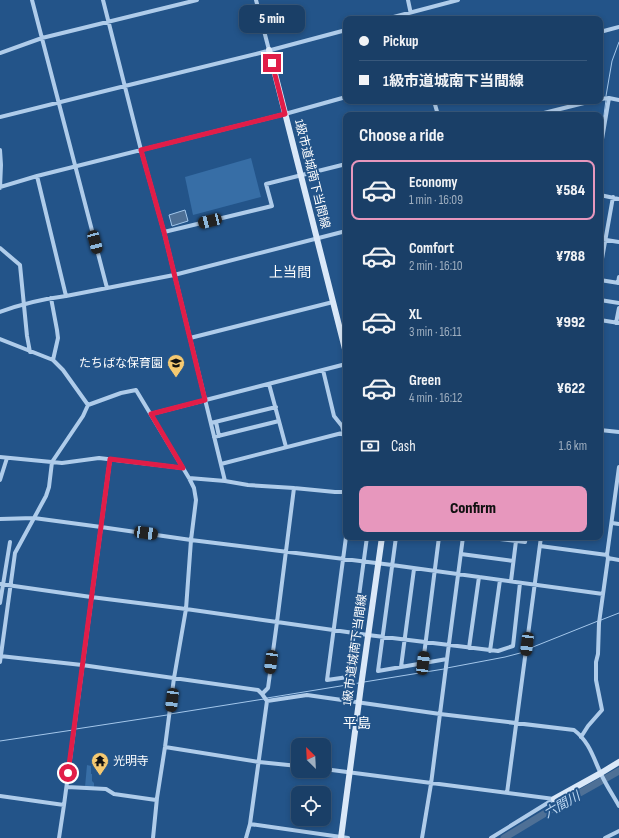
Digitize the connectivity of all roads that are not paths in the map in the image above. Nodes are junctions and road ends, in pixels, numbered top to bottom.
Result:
1 (32, 0) edge
2 (103, 0) edge
3 (198, 0) edge
4 (256, 0) edge
5 (408, 0) edge
6 (458, 0) edge
7 (411, 12) junction
8 (397, 16) edge
9 (412, 16) edge
10 (108, 22) junction
11 (619, 27) edge
12 (343, 31) edge
13 (603, 31) edge
14 (42, 38) junction
15 (269, 50) junction
16 (0, 52) edge
17 (125, 86) junction
18 (604, 98) edge
19 (343, 99) edge
20 (619, 100) edge
21 (58, 103) junction
22 (580, 104) edge
23 (548, 112) edge
24 (603, 112) edge
25 (285, 114) junction
26 (0, 117) edge
27 (0, 150) edge
28 (141, 150) junction
29 (343, 165) edge
30 (75, 166) junction
31 (300, 175) junction
32 (37, 176) junction
33 (0, 187) edge
34 (603, 196) edge
35 (613, 198) junction
36 (619, 199) edge
37 (164, 232) junction
38 (343, 232) edge
39 (316, 238) junction
40 (605, 239) junction
41 (619, 242) edge
42 (0, 248) edge
43 (603, 251) edge
44 (174, 275) junction
45 (619, 277) edge
46 (603, 280) edge
47 (618, 283) edge
48 (107, 288) junction
49 (66, 296) junction
50 (51, 298) junction
51 (603, 300) edge
52 (333, 302) junction
53 (619, 303) edge
54 (24, 304) junction
55 (619, 308) edge
56 (0, 312) edge
57 (603, 320) edge
58 (618, 323) edge
59 (190, 338) junction
60 (0, 339) edge
61 (343, 341) edge
62 (30, 352) junction
63 (52, 360) junction
64 (343, 365) edge
65 (323, 370) junction
66 (269, 384) junction
67 (205, 400) junction
68 (88, 405) junction
69 (276, 407) junction
70 (151, 414) junction
71 (279, 421) junction
72 (213, 423) junction
73 (343, 430) edge
74 (603, 430) edge
75 (619, 432) edge
76 (343, 433) edge
77 (217, 436) junction
78 (286, 447) junction
79 (0, 457) edge
80 (7, 458) junction
81 (110, 459) junction
82 (52, 462) junction
83 (221, 464) junction
84 (619, 467) edge
85 (183, 468) junction
86 (189, 478) junction
87 (0, 480) edge
88 (225, 481) junction
89 (294, 488) junction
90 (343, 492) edge
91 (34, 518) junction
92 (0, 519) edge
93 (612, 523) junction
94 (619, 524) edge
95 (101, 526) junction
96 (191, 540) junction
97 (346, 540) edge
98 (367, 540) edge
99 (382, 540) edge
100 (396, 540) edge
101 (439, 540) edge
102 (463, 540) edge
103 (508, 540) edge
104 (525, 540) edge
105 (541, 540) edge
106 (516, 541) junction
107 (10, 542) dead end
108 (540, 546) junction
109 (286, 551) junction
110 (461, 554) junction
111 (607, 556) junction
112 (343, 559) junction
113 (619, 560) edge
114 (513, 561) junction
115 (364, 562) junction
116 (378, 563) junction
117 (392, 565) junction
118 (414, 568) junction
119 (435, 571) junction
120 (459, 574) junction
121 (479, 577) junction
122 (500, 580) junction
123 (511, 581) junction
124 (520, 583) junction
125 (1, 584) edge
126 (11, 585) junction
127 (535, 585) junction
128 (603, 594) junction
129 (91, 597) junction
130 (0, 603) edge
131 (186, 609) junction
132 (277, 622) junction
133 (334, 630) junction
134 (354, 633) junction
135 (368, 635) junction
136 (382, 637) junction
137 (405, 640) junction
138 (426, 642) junction
139 (449, 646) junction
140 (469, 648) junction
141 (490, 651) junction
142 (0, 656) edge
143 (447, 659) junction
144 (0, 662) edge
145 (423, 663) junction
146 (82, 665) junction
147 (401, 667) junction
148 (174, 678) junction
149 (262, 694) junction
150 (267, 701) junction
151 (359, 703) junction
152 (440, 714) junction
153 (517, 723) junction
154 (581, 737) junction
155 (165, 747) junction
156 (259, 762) junction
157 (619, 762) edge
158 (291, 765) edge
159 (331, 770) edge
160 (350, 772) junction
161 (602, 775) junction
162 (431, 784) junction
163 (67, 787) junction
164 (507, 793) junction
165 (0, 796) edge
166 (157, 798) junction
167 (554, 799) junction
168 (64, 805) junction
169 (619, 806) edge
170 (250, 824) junction
171 (619, 831) edge
172 (341, 837) edge
173 (59, 838) edge
174 (153, 838) edge
175 (246, 838) edge
176 (348, 838) edge
177 (422, 838) edge
178 (491, 838) edge
179 (605, 838) edge

1 - 14 street
2 - 10 street
3 - 10 street
4 - 15 street, 1級市道城南下当間線
5 - 7 street
6 - 7 street
7 - 8 street
7 - 9 street
10 - 14 street
10 - 17 street
11 - 13 street
12 - 15 street
14 - 16 street
14 - 21 street
15 - 17 street
15 - 25 street, 1級市道城南下当間線
17 - 21 street
17 - 28 street
18 - 20 street
18 - 24 street
19 - 25 street
21 - 26 street
21 - 30 street
22 - 23 street
25 - 28 street
25 - 31 street, 1級市道城南下当間線
27 - 33 street
28 - 30 street
28 - 37 street
29 - 31 street
30 - 32 street
30 - 48 street
31 - 37 street
31 - 39 street, 1級市道城南下当間線
32 - 33 street
32 - 49 street
34 - 35 street
35 - 36 street
35 - 40 street
37 - 44 street
38 - 39 street
39 - 44 street
39 - 52 street, 1級市道城南下当間線
40 - 41 street
40 - 43 street
42 - 54 street
44 - 48 street
44 - 59 street
45 - 47 street
46 - 47 street
48 - 49 street
49 - 50 street
50 - 54 street
50 - 63 street
51 - 53 street
52 - 59 street
52 - 61 street, 1級市道城南下当間線
54 - 56 street
54 - 62 street
55 - 58 street
57 - 58 street
59 - 67 street
60 - 62 street
62 - 63 street
63 - 68 street
64 - 65 street
65 - 66 street
65 - 73 street
66 - 67 street
66 - 69 street
67 - 70 street
67 - 72 street
68 - 70 street
68 - 82 street
69 - 71 street
69 - 72 street
70 - 85 street
71 - 77 street
71 - 78 street
72 - 77 street
74 - 75 street
76 - 78 street
77 - 83 street
78 - 83 street
79 - 80 street
80 - 82 street
80 - 87 street
81 - 82 street
81 - 85 street
81 - 95 street
82 - 91 street
83 - 88 street
84 - 93 street
85 - 86 street
86 - 88 street
86 - 96 street
88 - 89 street
89 - 90 street
89 - 109 street
91 - 92 street
91 - 95 street
91 - 126 street
93 - 94 street
93 - 111 street
95 - 96 street
95 - 129 street
96 - 109 street
96 - 131 street
97 - 112 street
98 - 115 street
99 - 116 street, 1級市道城南下当間線
100 - 117 street
101 - 119 street
102 - 110 street
103 - 106 street
104 - 106 street
105 - 108 street
106 - 114 street
107 - 125 street
108 - 111 street
108 - 127 street
109 - 112 street
109 - 132 street
110 - 114 street
110 - 120 street
111 - 113 street
111 - 128 street
112 - 115 street
112 - 133 street
114 - 123 street
115 - 116 street
115 - 134 street
116 - 117 street
116 - 135 street, 1級市道城南下当間線
117 - 118 street
117 - 136 street
118 - 119 street
118 - 137 street
119 - 120 street
119 - 138 street
120 - 121 street
120 - 139 street
121 - 122 street
121 - 140 street
122 - 123 street
122 - 141 street
123 - 124 street
124 - 127 street
124 - 141 street
125 - 126 street
125 - 130 street
126 - 129 street
126 - 142 street
127 - 128 street
127 - 153 street
128 - 154 street
129 - 131 street
129 - 146 street
131 - 132 street
131 - 148 street
132 - 133 street
132 - 149 street
133 - 134 street
133 - 134 street
134 - 135 street
135 - 136 street
135 - 151 street, 1級市道城南下当間線
136 - 137 street
136 - 147 street
137 - 138 street
137 - 147 street
138 - 139 street
138 - 145 street
139 - 140 street
139 - 143 street
140 - 141 street
142 - 144 street
142 - 146 street
143 - 145 street
143 - 152 street
145 - 147 street
146 - 148 street
146 - 163 street
148 - 149 street
148 - 155 street
149 - 150 street
150 - 151 street
150 - 156 street
151 - 152 street
151 - 160 street, 1級市道城南下当間線
152 - 153 street
152 - 162 street
153 - 154 street
153 - 164 street
154 - 161 street
155 - 156 street
155 - 166 street
156 - 158 street
156 - 170 street
157 - 161 street
159 - 160 street
160 - 162 street
160 - 172 street, 1級市道城南下当間線
161 - 167 street
161 - 169 street
162 - 164 street
162 - 177 street
163 - 166 street
163 - 168 street
164 - 167 street
165 - 168 street
166 - 174 street
167 - 178 street
168 - 173 street
170 - 172 street
170 - 175 street
171 - 179 street
172 - 176 street

